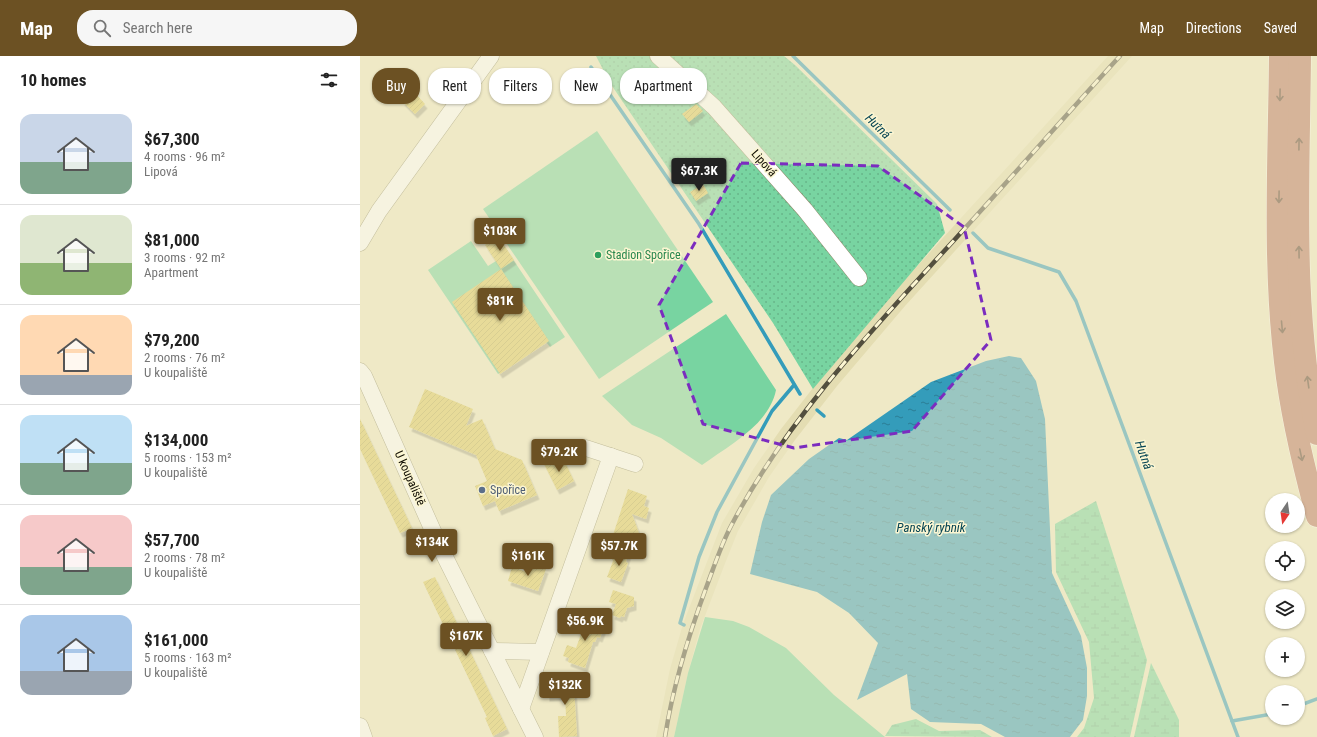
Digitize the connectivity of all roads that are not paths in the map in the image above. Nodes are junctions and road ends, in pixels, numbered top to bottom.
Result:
1 (491, 56) edge
2 (658, 56) edge
3 (1280, 56) edge
4 (1300, 56) edge
5 (360, 243) edge
6 (859, 278) dead end
7 (360, 371) edge
8 (1317, 434) edge
9 (586, 448) dead end
10 (611, 456) junction
11 (635, 464) dead end
12 (1317, 516) edge
13 (492, 651) junction
14 (541, 652) junction
15 (521, 709) junction
16 (360, 726) edge
17 (364, 737) edge
18 (535, 737) edge

1 - 5 street
2 - 6 street, Lipová
3 -> 12 highway
8 -> 4 highway
7 - 13 street, U koupaliště
9 - 10 street
10 - 11 street
10 - 14 street
13 - 14 street
13 - 15 street, U koupaliště
14 - 15 street
15 - 18 street, U koupaliště
16 - 17 street

